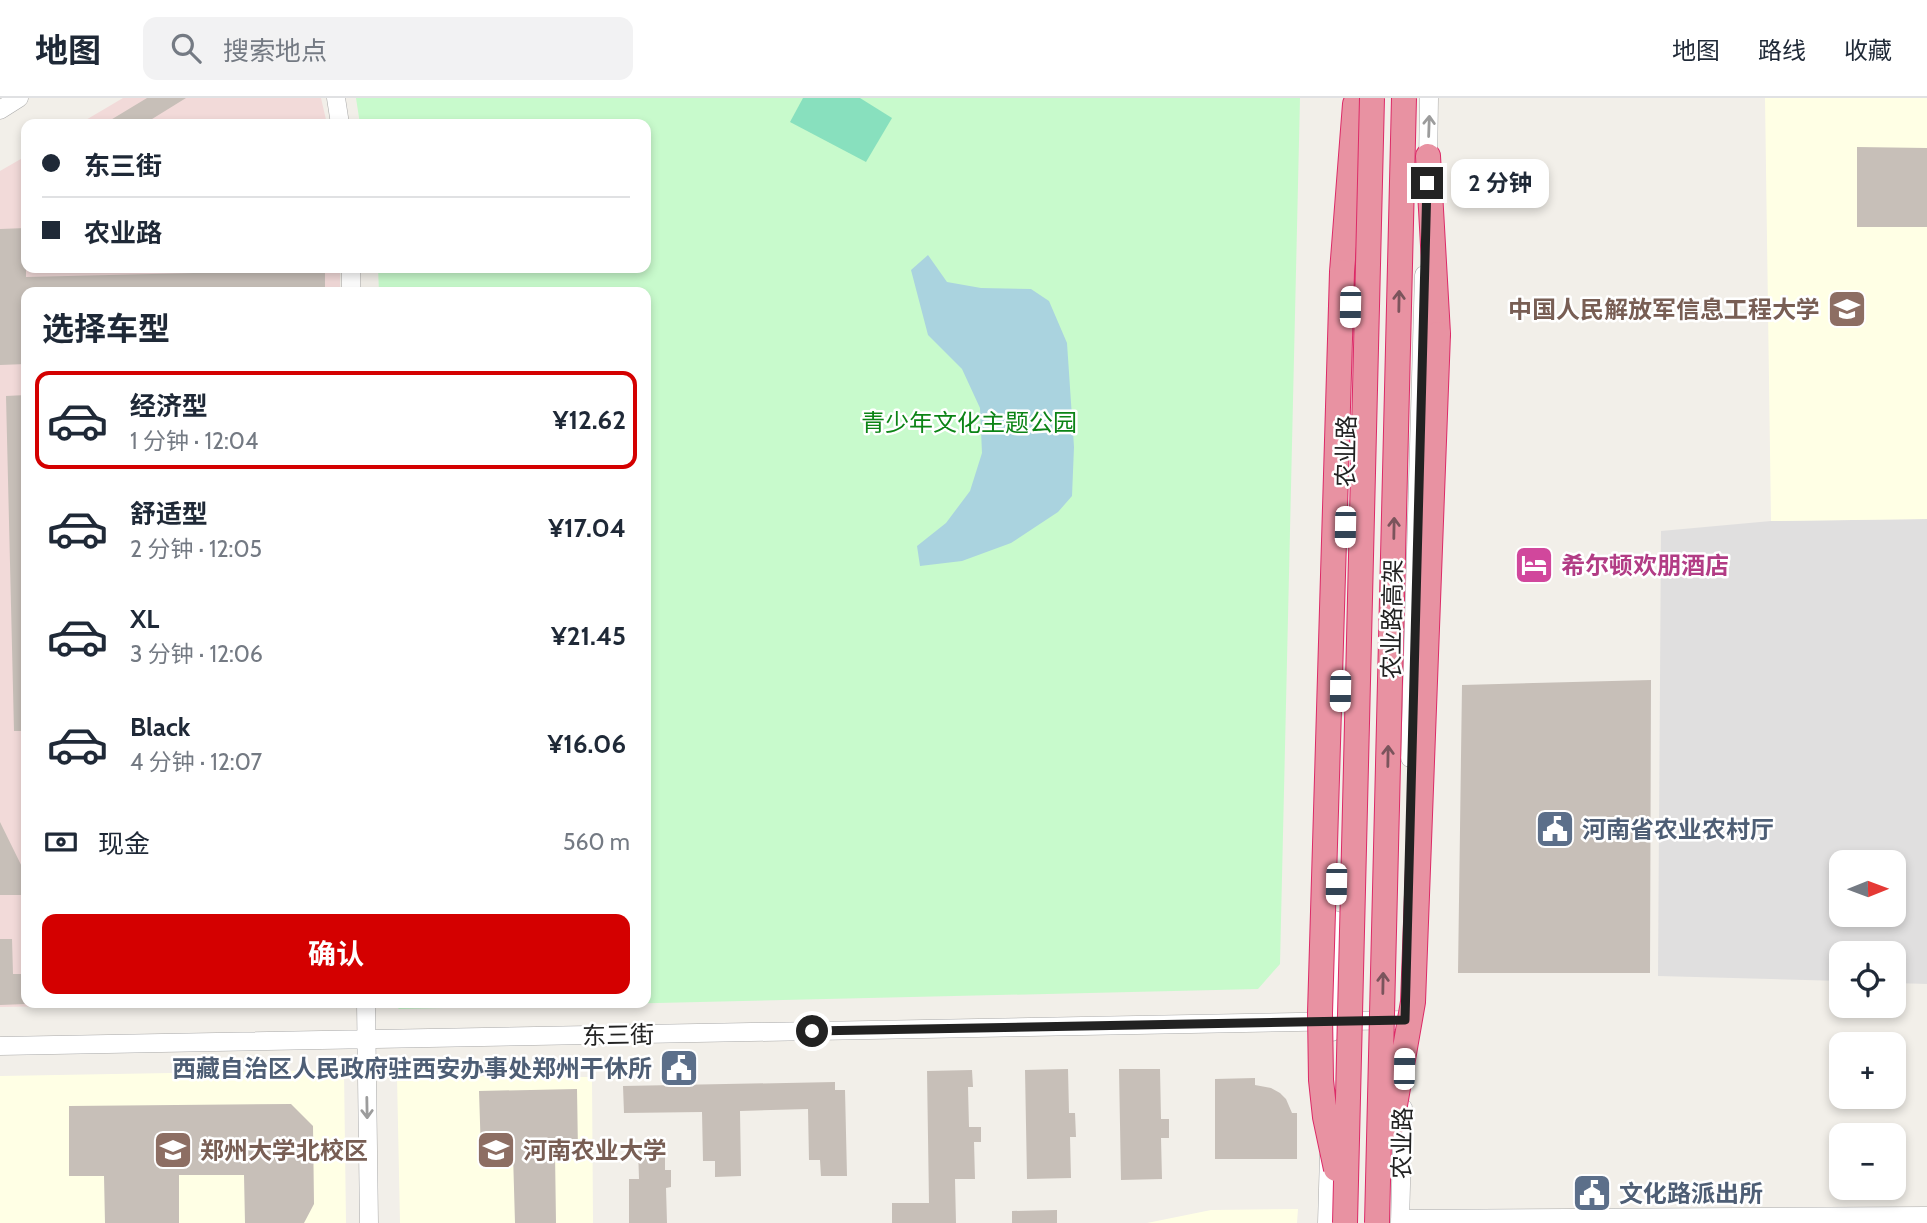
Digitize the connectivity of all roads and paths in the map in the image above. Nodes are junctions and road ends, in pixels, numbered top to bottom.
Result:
1 (19, 98) edge
2 (335, 98) edge
3 (1404, 98) edge
4 (1429, 98) edge
5 (1360, 100) edge
6 (0, 110) edge
7 (339, 119) edge
8 (1428, 156) junction
9 (366, 1008) edge
10 (1405, 1020) junction
11 (1332, 1021) junction
12 (366, 1040) junction
13 (0, 1046) edge
14 (1378, 1190) junction
15 (1927, 1216) edge
16 (1339, 1220) edge
17 (1393, 1222) edge
18 (369, 1223) edge

1 - 6 street
2 - 7 street
14 -> 3 highway, 农业路高架, bridge
8 -> 4 street, 农业路
5 - 11 street, 农业路
5 - 16 highway, 农业路高架, bridge
5 - 16 highway, bridge
8 - 10 street, 农业路
8 - 14 highway, bridge
9 - 12 street
10 - 11 street, 东三街
10 - 17 street, 农业路
11 - 12 street, 东三街
11 - 16 street, 农业路
12 - 13 street, 东三街
12 -> 18 street
14 - 17 highway, 农业路高架, bridge
15 - 17 street

